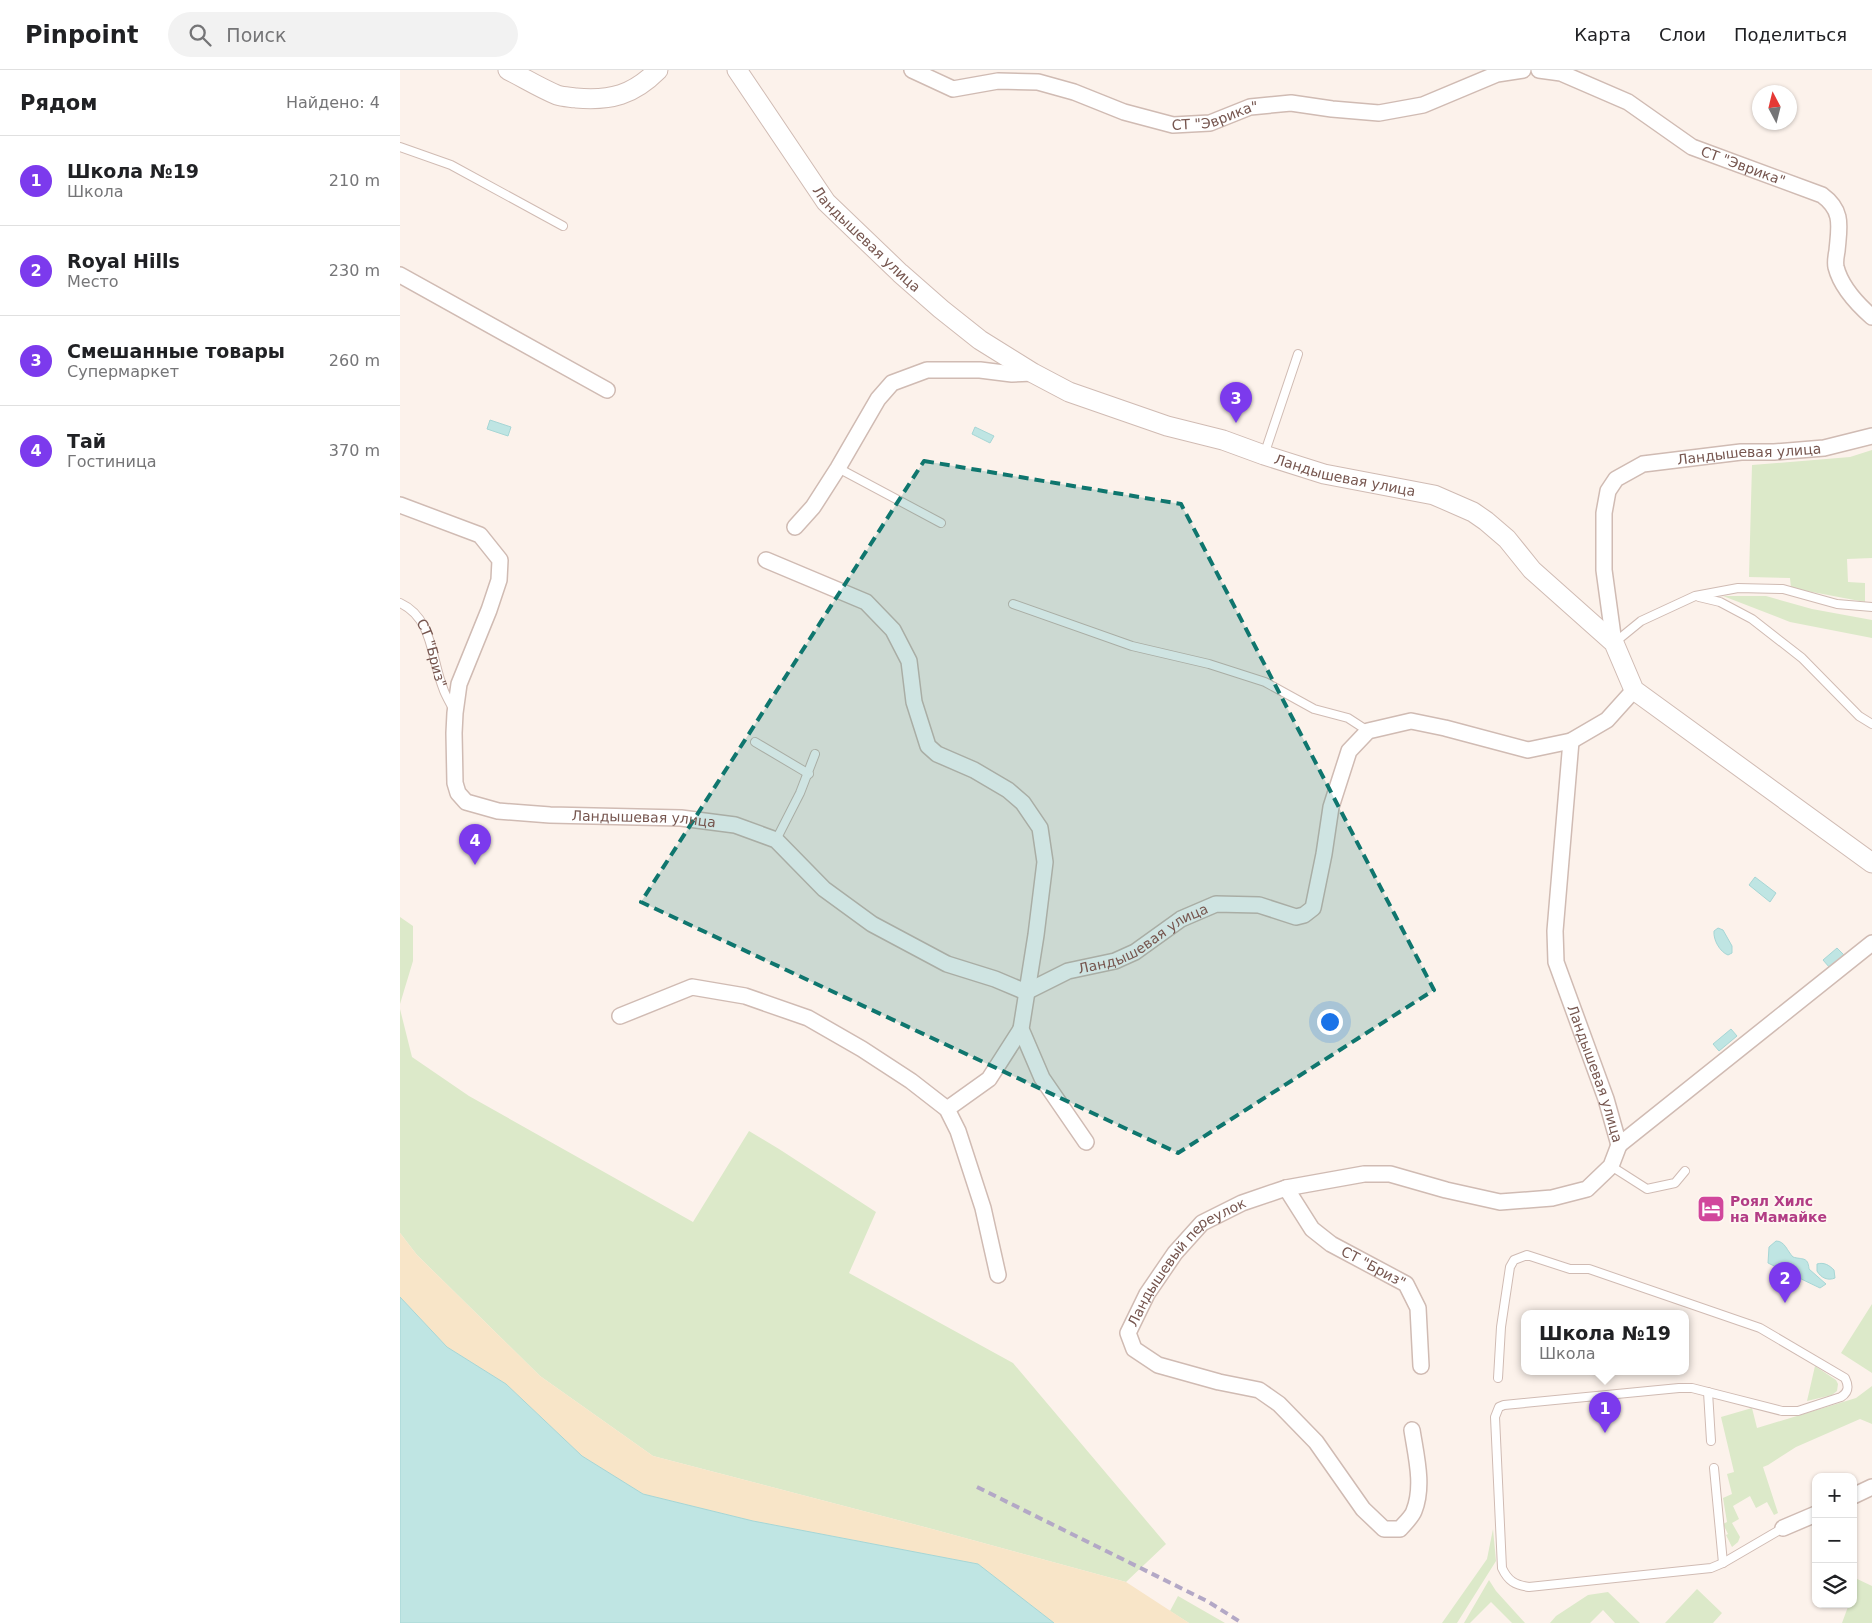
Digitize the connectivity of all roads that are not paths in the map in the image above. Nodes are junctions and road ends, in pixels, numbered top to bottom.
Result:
1 (508, 70) edge
2 (658, 70) edge
3 (737, 70) edge
4 (912, 70) edge
5 (1523, 70) edge
6 (1539, 70) edge
7 (1496, 72) edge
8 (400, 147) edge
9 (563, 226) dead end
10 (400, 275) edge
11 (1872, 317) edge
12 (1298, 354) dead end
13 (1033, 373) junction
14 (607, 390) dead end
15 (1872, 436) edge
16 (1264, 455) junction
17 (838, 468) junction
18 (400, 505) edge
19 (941, 523) dead end
20 (795, 528) dead end
21 (766, 560) dead end
22 (1695, 596) junction
23 (400, 603) edge
24 (1013, 604) dead end
25 (1872, 607) edge
26 (1614, 643) junction
27 (1634, 690) junction
28 (455, 713) junction
29 (1872, 724) edge
30 (1368, 731) junction
31 (1571, 741) junction
32 (755, 742) dead end
33 (815, 754) dead end
34 (809, 774) junction
35 (776, 840) junction
36 (1872, 863) edge
37 (1872, 943) edge
38 (1026, 992) junction
39 (620, 1016) dead end
40 (1021, 1028) junction
41 (946, 1109) junction
42 (1086, 1142) dead end
43 (1619, 1145) junction
44 (1611, 1166) junction
45 (1685, 1171) dead end
46 (1286, 1188) junction
47 (998, 1275) dead end
48 (1421, 1366) dead end
49 (1498, 1378) dead end
50 (1708, 1392) junction
51 (1412, 1430) dead end
52 (1711, 1441) dead end
53 (1714, 1468) dead end
54 (1872, 1487) edge
55 (1857, 1494) edge
56 (1812, 1516) edge
57 (1783, 1528) joint
58 (1723, 1563) junction

1 - 2 street
3 - 13 street, Ландышевая улица
4 - 7 street, СТ "Эврика"
5 - 7 street, СТ "Эврика"
6 - 11 street, СТ "Эврика"
8 - 9 lane
10 - 14 street
12 - 16 lane
13 - 16 street, Ландышевая улица
13 - 17 street, Ландышевая улица
15 - 26 street, Ландышевая улица
16 - 26 street, Ландышевая улица
17 - 19 lane
17 - 20 street, Ландышевая улица
18 - 28 street, Ландышевая улица
21 - 38 street
22 - 25 lane
22 - 26 lane
22 - 29 lane
23 - 28 lane, СТ "Бриз"
24 - 30 lane
26 - 27 street, Ландышевая улица
27 - 31 street
27 - 36 street
28 - 35 street, Ландышевая улица
30 - 31 street
30 - 38 street, Ландышевая улица
31 - 43 street, Ландышевая улица
32 - 34 lane
33 - 34 lane
34 - 35 lane
35 - 38 street, Ландышевая улица
37 - 43 street, Ландышевая улица
38 - 40 street
39 - 41 street
40 - 41 street
40 - 42 street
41 - 47 street
43 - 44 street, Ландышевый переулок
44 - 45 lane
44 - 46 street, Ландышевый переулок
46 - 48 street, СТ "Бриз"
46 - 51 street, Ландышевый переулок
49 - 50 lane
50 - 52 lane
50 - 58 lane
53 - 58 lane
54 - 55 street
56 - 57 street
57 - 58 lane

